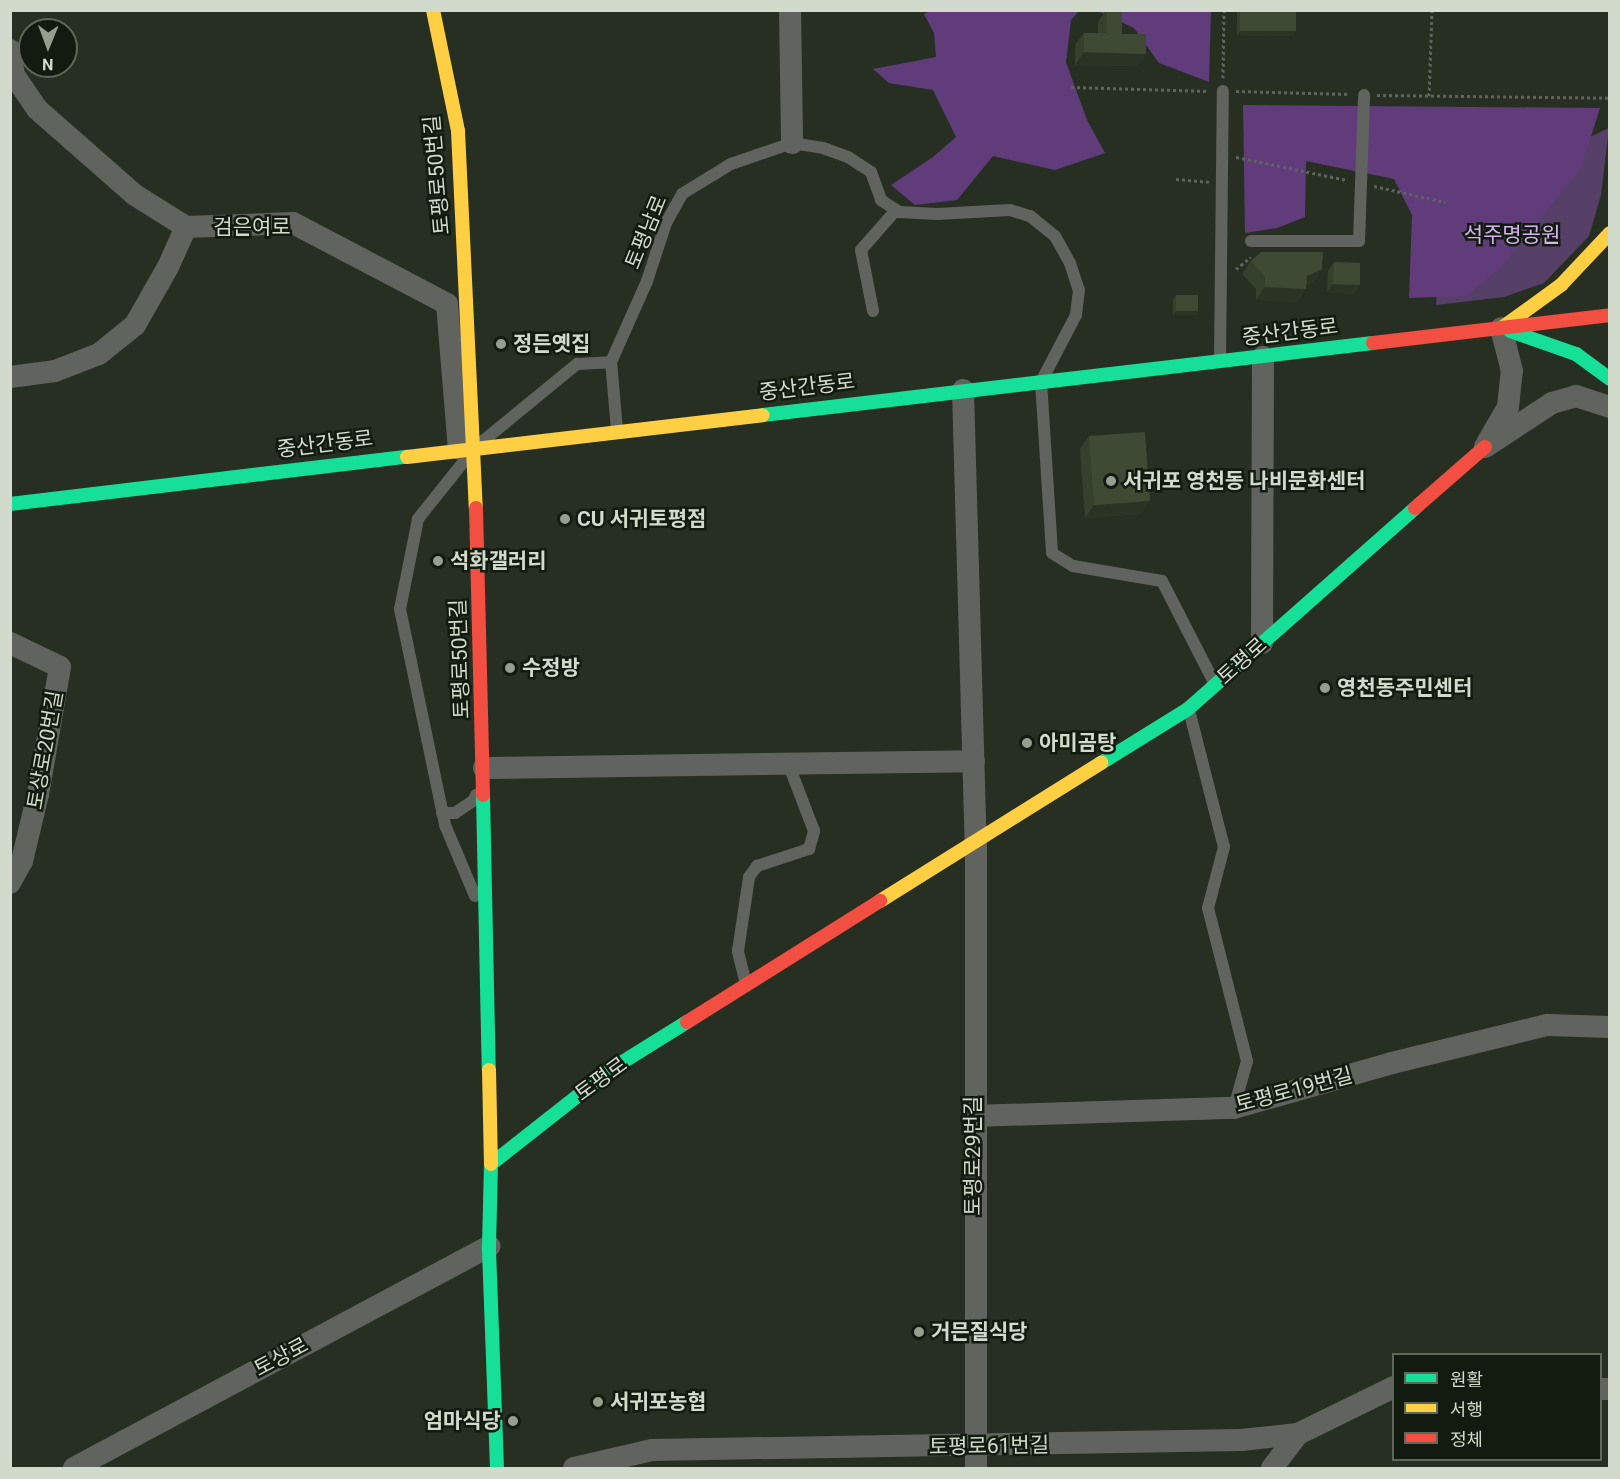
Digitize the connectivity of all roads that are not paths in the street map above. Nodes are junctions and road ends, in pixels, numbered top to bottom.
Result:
1 (433, 10) edge
2 (790, 10) edge
3 (10, 50) edge
4 (1223, 91) road end
5 (1364, 95) road end
6 (792, 144) junction
7 (896, 210) junction
8 (186, 227) junction
9 (1610, 233) edge
10 (1251, 241) road end
11 (873, 311) dead end
12 (1610, 315) edge
13 (1501, 328) junction
14 (1263, 357) junction
15 (611, 362) junction
16 (1220, 362) junction
17 (10, 377) edge
18 (1610, 379) edge
19 (1041, 382) junction
20 (963, 390) junction
21 (1610, 407) edge
22 (617, 430) junction
23 (1485, 447) junction
24 (467, 448) junction
25 (10, 504) edge
26 (10, 643) edge
27 (1262, 643) junction
28 (1215, 685) junction
29 (1188, 709) junction
30 (974, 761) junction
31 (788, 763) junction
32 (484, 768) junction
33 (442, 813) junction
34 (976, 844) junction
35 (10, 883) edge
36 (487, 924) junction
37 (746, 986) junction
38 (1610, 1027) edge
39 (1234, 1108) junction
40 (973, 1116) junction
41 (491, 1164) junction
42 (489, 1246) junction
43 (1392, 1388) edge
44 (1298, 1434) junction
45 (976, 1457) edge
46 (74, 1468) edge
47 (497, 1468) edge
48 (574, 1468) edge
49 (1272, 1468) edge

1 - 24 street, 토평로50번길
2 - 6 street
3 - 8 street, 검은여로
4 - 16 lane
5 - 10 lane
6 - 7 lane
6 - 15 lane, 토평남로
7 - 11 lane
7 - 19 lane
8 - 17 street
8 - 24 street, 검은여로
9 - 13 street
12 - 13 street, 중산간동로
13 - 14 street, 중산간동로
13 - 18 street
13 - 23 street
14 - 16 street, 중산간동로
14 - 27 street
15 - 22 lane, 토평남로
15 - 24 lane
16 - 19 street, 중산간동로
19 - 20 street, 중산간동로
19 - 28 lane
20 - 22 street, 중산간동로
20 - 30 street
21 - 23 street
22 - 24 street, 중산간동로
23 - 27 street, 토평로
24 - 25 street, 중산간동로
24 - 32 street, 토평로50번길
24 - 33 lane
26 - 35 street, 토상로20번길
27 - 28 street, 토평로
28 - 29 street, 토평로
29 - 34 street, 토평로
29 - 39 lane
30 - 31 street
30 - 34 street
31 - 32 street
31 - 37 lane
32 - 33 lane
32 - 36 street, 토평로50번길
33 - 36 lane
34 - 37 street, 토평로
34 - 40 street, 토평로29번길
36 - 41 street, 토평로50번길
37 - 41 street, 토평로
38 - 39 street, 토평로19번길
39 - 40 street, 토평로19번길
40 - 45 street, 토평로29번길
41 - 42 street
42 - 46 street, 토상로
42 - 47 street
43 - 44 street, 토평로61번길
44 - 45 street, 토평로61번길
44 - 49 street
45 - 48 street, 토평로61번길

